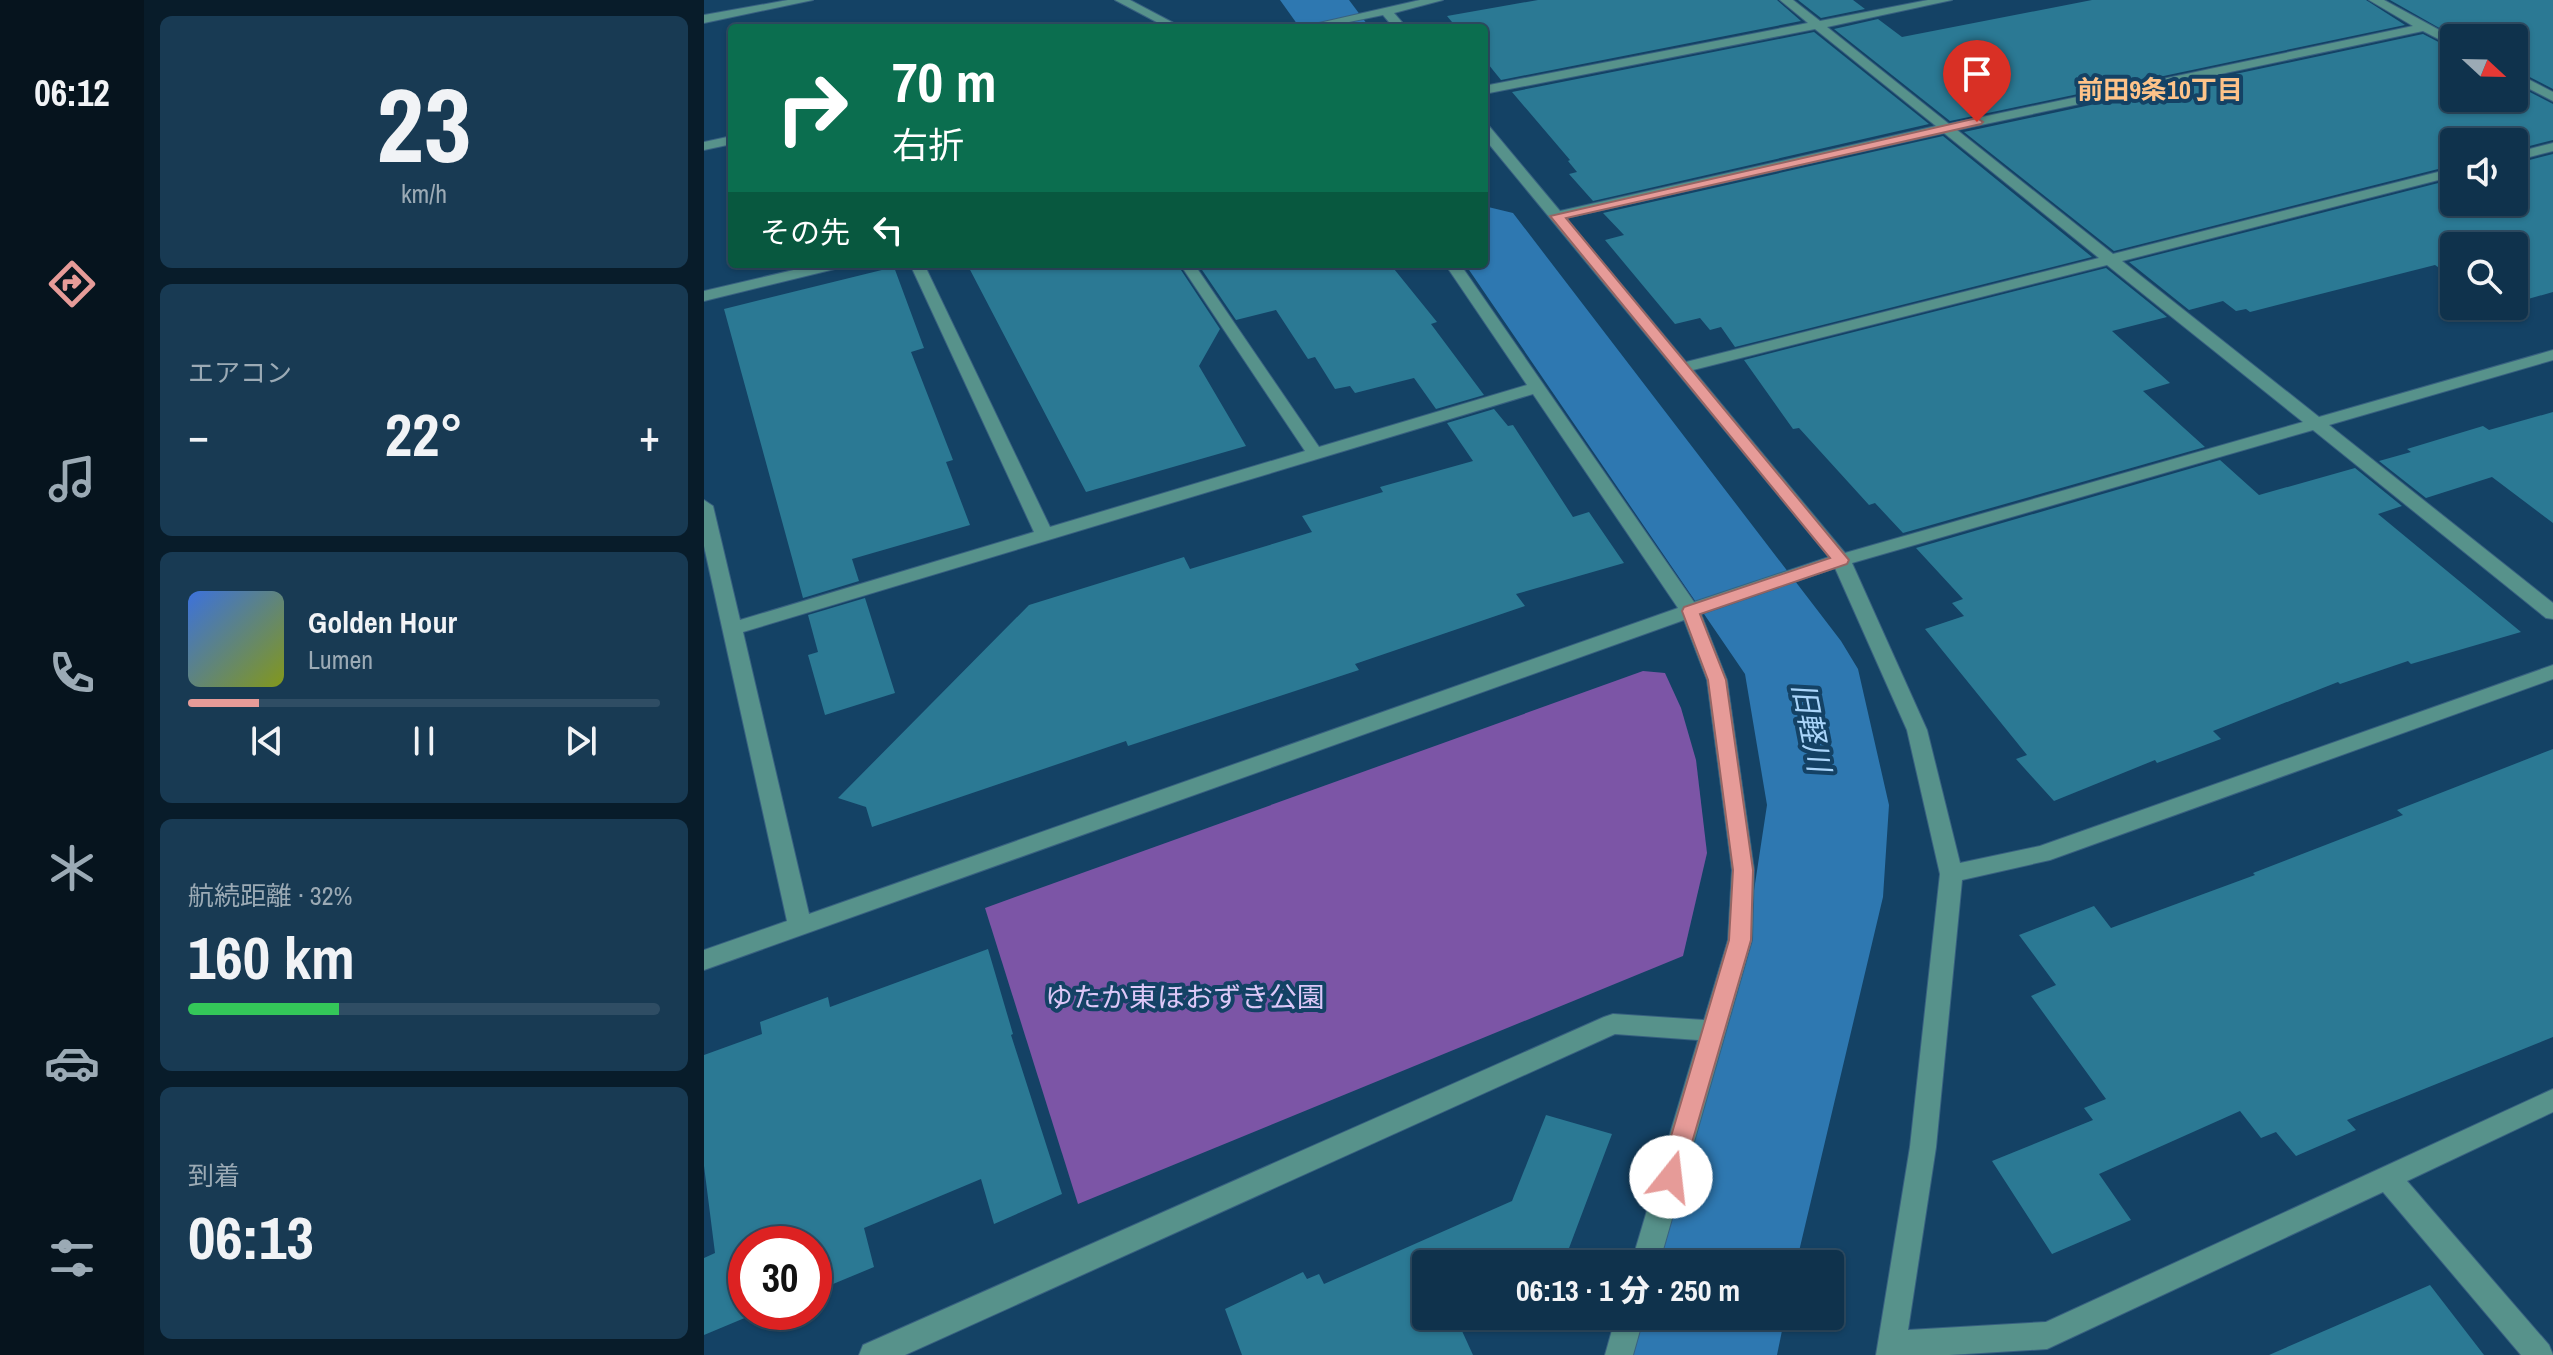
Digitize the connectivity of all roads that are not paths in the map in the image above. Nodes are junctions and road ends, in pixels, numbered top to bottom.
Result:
1 (807, 0) edge
2 (1121, 0) edge
3 (1437, 0) edge
4 (1786, 0) edge
5 (1946, 0) edge
6 (2375, 0) edge
7 (1386, 11) junction
8 (704, 19) edge
9 (1169, 24) edge
10 (1320, 24) edge
11 (1397, 24) edge
12 (1817, 25) junction
13 (2424, 27) junction
14 (2440, 36) edge
15 (2528, 84) edge
16 (1488, 89) edge
17 (2553, 97) edge
18 (1947, 128) junction
19 (1488, 134) edge
20 (728, 141) edge
21 (704, 146) edge
22 (2553, 147) edge
23 (2528, 153) edge
24 (2440, 176) edge
25 (1557, 216) junction
26 (2113, 259) junction
27 (821, 268) edge
28 (919, 268) edge
29 (1190, 268) edge
30 (1455, 268) edge
31 (704, 296) edge
32 (2553, 355) edge
33 (1682, 368) junction
34 (1537, 387) junction
35 (2319, 424) junction
36 (1315, 454) junction
37 (704, 506) edge
38 (1044, 535) junction
39 (1841, 560) junction
40 (1690, 611) junction
41 (2553, 613) edge
42 (732, 629) junction
43 (2553, 672) edge
44 (1951, 874) junction
45 (800, 926) junction
46 (704, 960) edge
47 (1713, 1031) junction
48 (2553, 1100) edge
49 (2387, 1177) junction
50 (1649, 1250) edge
51 (1626, 1330) edge
52 (1891, 1350) edge
53 (873, 1355) edge
54 (1619, 1355) edge
55 (2539, 1355) edge

1 - 8 street
2 - 9 street
3 - 7 street
4 - 12 street
5 - 12 street
6 - 13 street
7 - 10 street
7 - 11 street
12 - 16 street
12 - 18 street
13 - 14 street
13 - 18 street
15 - 17 street
18 - 25 street
18 - 26 street
19 - 25 street
20 - 21 street
22 - 23 street
24 - 26 street
25 - 33 street
26 - 33 street
26 - 35 street
27 - 31 street
28 - 38 street
29 - 36 street
30 - 34 street
32 - 35 street
33 - 39 street
34 - 36 street
34 - 40 street
35 - 39 street
35 - 41 street
36 - 38 street
37 - 42 street
38 - 42 street
39 - 40 street
39 - 44 street
40 - 45 street
40 - 47 street
42 - 45 street
43 - 44 street
44 - 52 street
45 - 46 street
47 - 50 street
47 - 53 street
48 - 49 street
49 - 52 street
49 - 55 street
51 - 54 street

